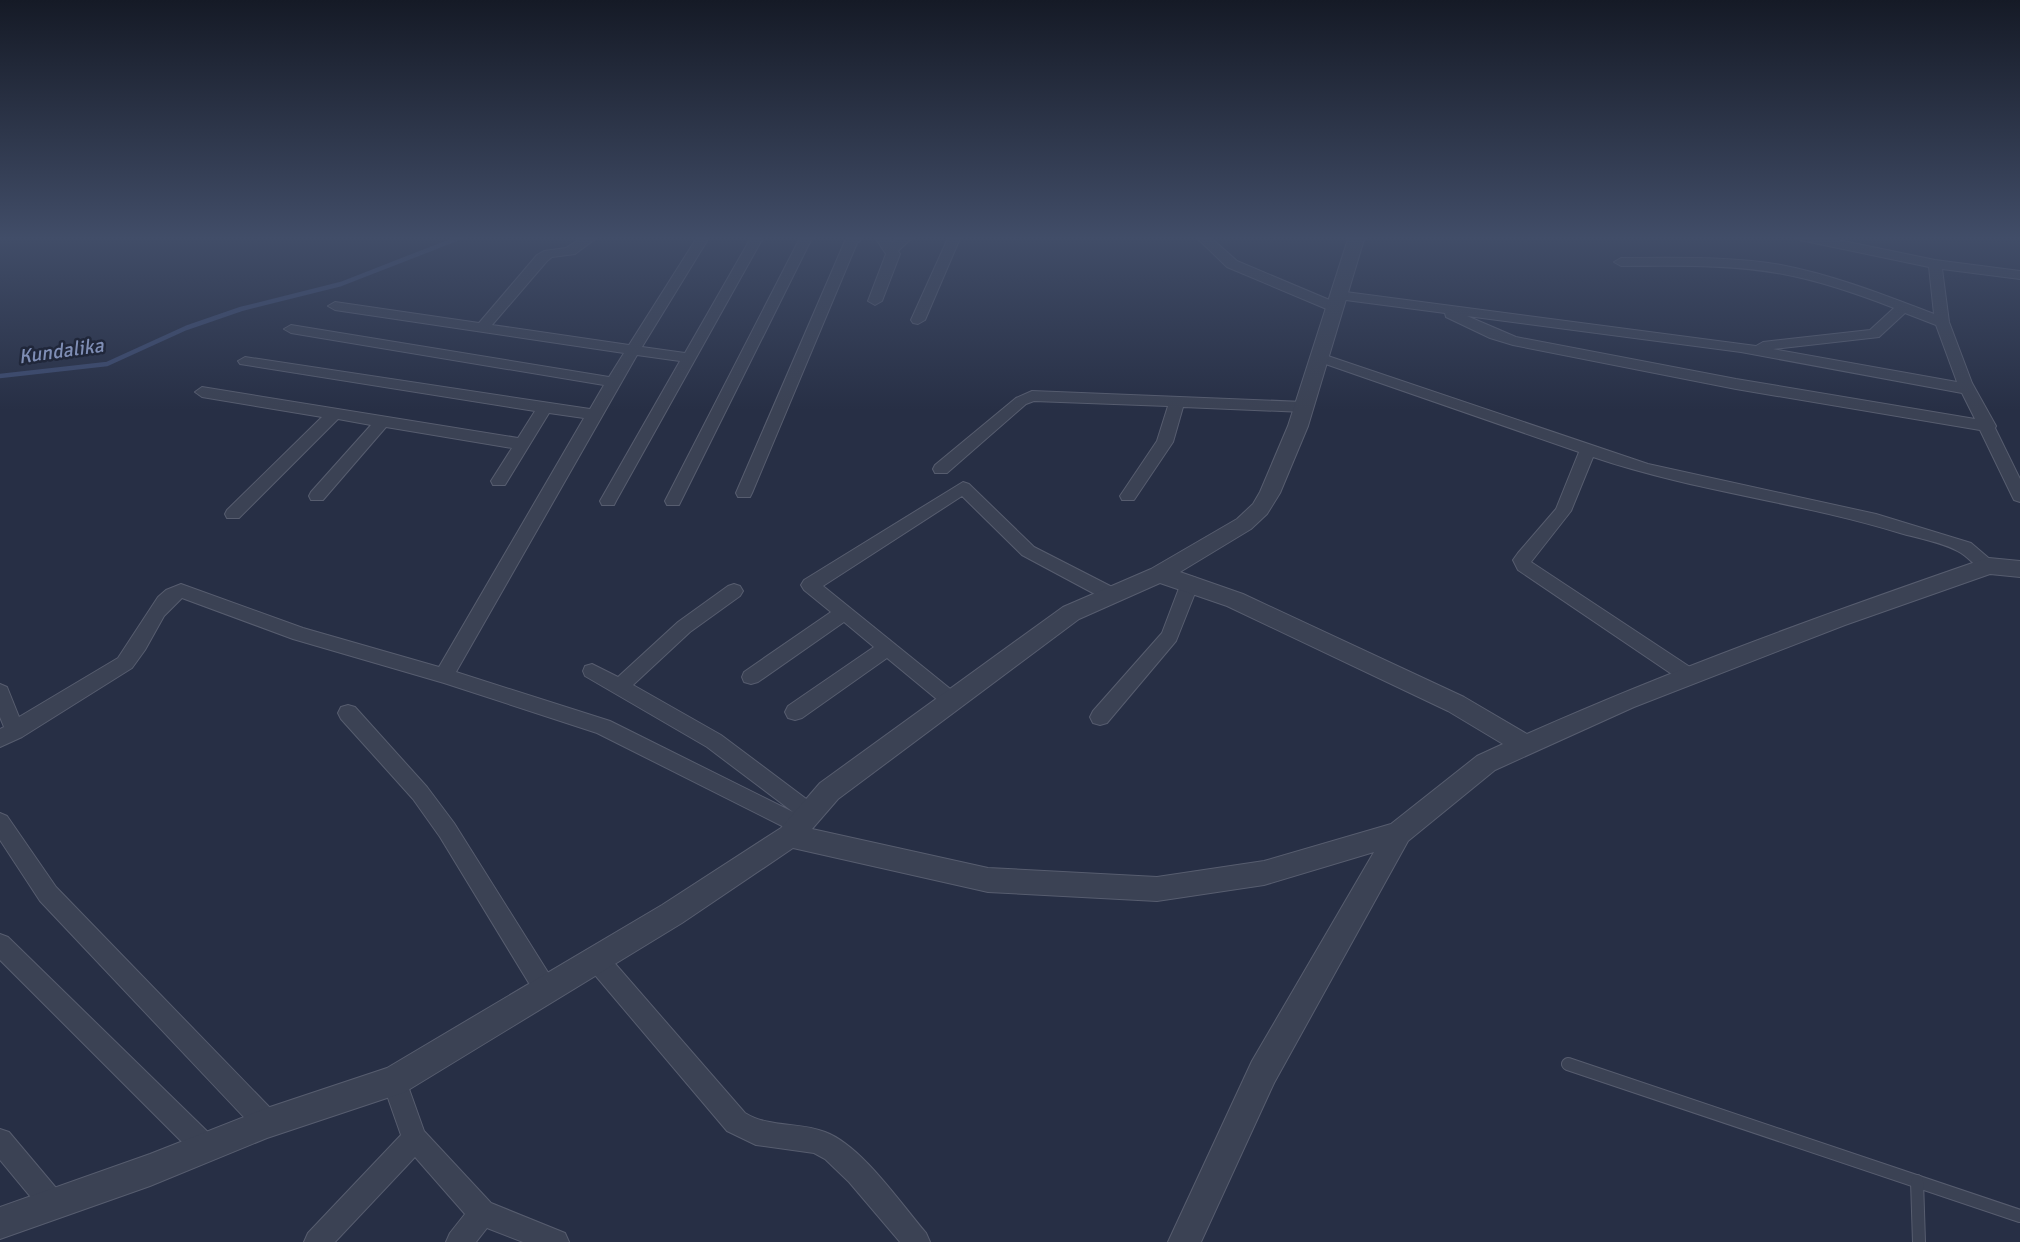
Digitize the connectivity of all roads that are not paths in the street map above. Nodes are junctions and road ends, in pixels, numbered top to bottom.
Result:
1 (511, 294) edge
2 (668, 294) edge
3 (725, 294) edge
4 (778, 294) edge
5 (829, 294) edge
6 (878, 294) edge
7 (930, 294) edge
8 (1316, 294) edge
9 (1338, 294) edge
10 (1870, 294) edge
11 (1939, 294) edge
12 (875, 301) dead end
13 (1336, 301) junction
14 (335, 306) dead end
15 (1903, 307) junction
16 (1439, 308) junction
17 (918, 320) dead end
18 (1942, 322) junction
19 (482, 328) junction
20 (291, 329) dead end
21 (1322, 348) junction
22 (1741, 348) junction
23 (633, 350) junction
24 (688, 358) junction
25 (245, 361) dead end
26 (614, 382) junction
27 (1968, 389) junction
28 (202, 392) dead end
29 (1177, 401) junction
30 (1304, 407) junction
31 (544, 408) junction
32 (335, 413) junction
33 (594, 416) junction
34 (383, 422) junction
35 (1988, 426) junction
36 (521, 444) junction
37 (1587, 451) junction
38 (941, 469) dead end
39 (499, 481) dead end
40 (744, 494) dead end
41 (2019, 494) edge
42 (318, 496) dead end
43 (1128, 496) dead end
44 (608, 501) dead end
45 (673, 501) dead end
46 (233, 514) dead end
47 (1989, 566) junction
48 (2020, 569) edge
49 (1159, 575) junction
50 (1190, 583) junction
51 (734, 591) dead end
52 (1112, 595) junction
53 (844, 613) junction
54 (887, 648) junction
55 (592, 671) dead end
56 (444, 676) junction
57 (1689, 676) junction
58 (751, 677) dead end
59 (619, 687) junction
60 (0, 692) edge
61 (952, 701) junction
62 (795, 712) dead end
63 (348, 713) dead end
64 (1100, 717) dead end
65 (7, 735) edge
66 (1525, 745) junction
67 (0, 822) edge
68 (800, 824) junction
69 (1399, 833) junction
70 (0, 945) edge
71 (597, 960) junction
72 (546, 990) junction
73 (1568, 1064) dead end
74 (394, 1081) junction
75 (267, 1123) junction
76 (415, 1138) junction
77 (0, 1141) edge
78 (205, 1148) junction
79 (1917, 1181) junction
80 (53, 1204) junction
81 (482, 1213) junction
82 (2020, 1216) edge
83 (0, 1222) edge
84 (317, 1242) edge
85 (459, 1242) edge
86 (556, 1242) edge
87 (917, 1242) edge
88 (1184, 1242) edge
89 (1919, 1242) edge

1 - 19 street
2 - 23 street
3 - 24 street
4 - 45 street
5 - 40 street
6 - 12 street
7 - 17 street
8 - 13 street
9 - 13 street
10 - 15 street
11 - 18 street
13 - 16 street
13 - 21 street
14 - 19 street
15 - 18 street
15 - 22 street
16 - 22 street
16 - 35 street
18 - 27 street
19 - 23 street
20 - 26 street
21 - 30 street
21 - 37 street
22 - 27 street
23 - 24 street
23 - 26 street
24 - 44 street
25 - 31 street
26 - 33 street
27 - 35 street
28 - 32 street
29 - 30 street
29 - 38 street
29 - 43 street
30 - 49 street
31 - 33 street
31 - 36 street
32 - 34 street
32 - 46 street
33 - 56 street
34 - 36 street
34 - 42 street
35 - 41 street
36 - 39 street
37 - 47 street
37 - 57 street
47 - 48 street
47 - 57 street
49 - 50 street
49 - 52 street
50 - 64 street
50 - 66 street
51 - 59 street
52 - 53 street
52 - 61 street
53 - 54 street
53 - 58 street
54 - 61 street
54 - 62 street
55 - 59 street
56 - 65 street
56 - 68 street
57 - 66 street
59 - 68 street
60 - 65 street
61 - 68 street
63 - 72 street
66 - 69 street
67 - 75 street
68 - 69 street
68 - 71 street
69 - 88 street
70 - 78 street
71 - 72 street
71 - 87 street
72 - 74 street
73 - 79 lane
74 - 75 street
74 - 76 street
75 - 78 street
76 - 81 street
76 - 84 street
77 - 80 street
78 - 80 street
79 - 82 lane
79 - 89 lane
80 - 83 street
81 - 85 street
81 - 86 street

